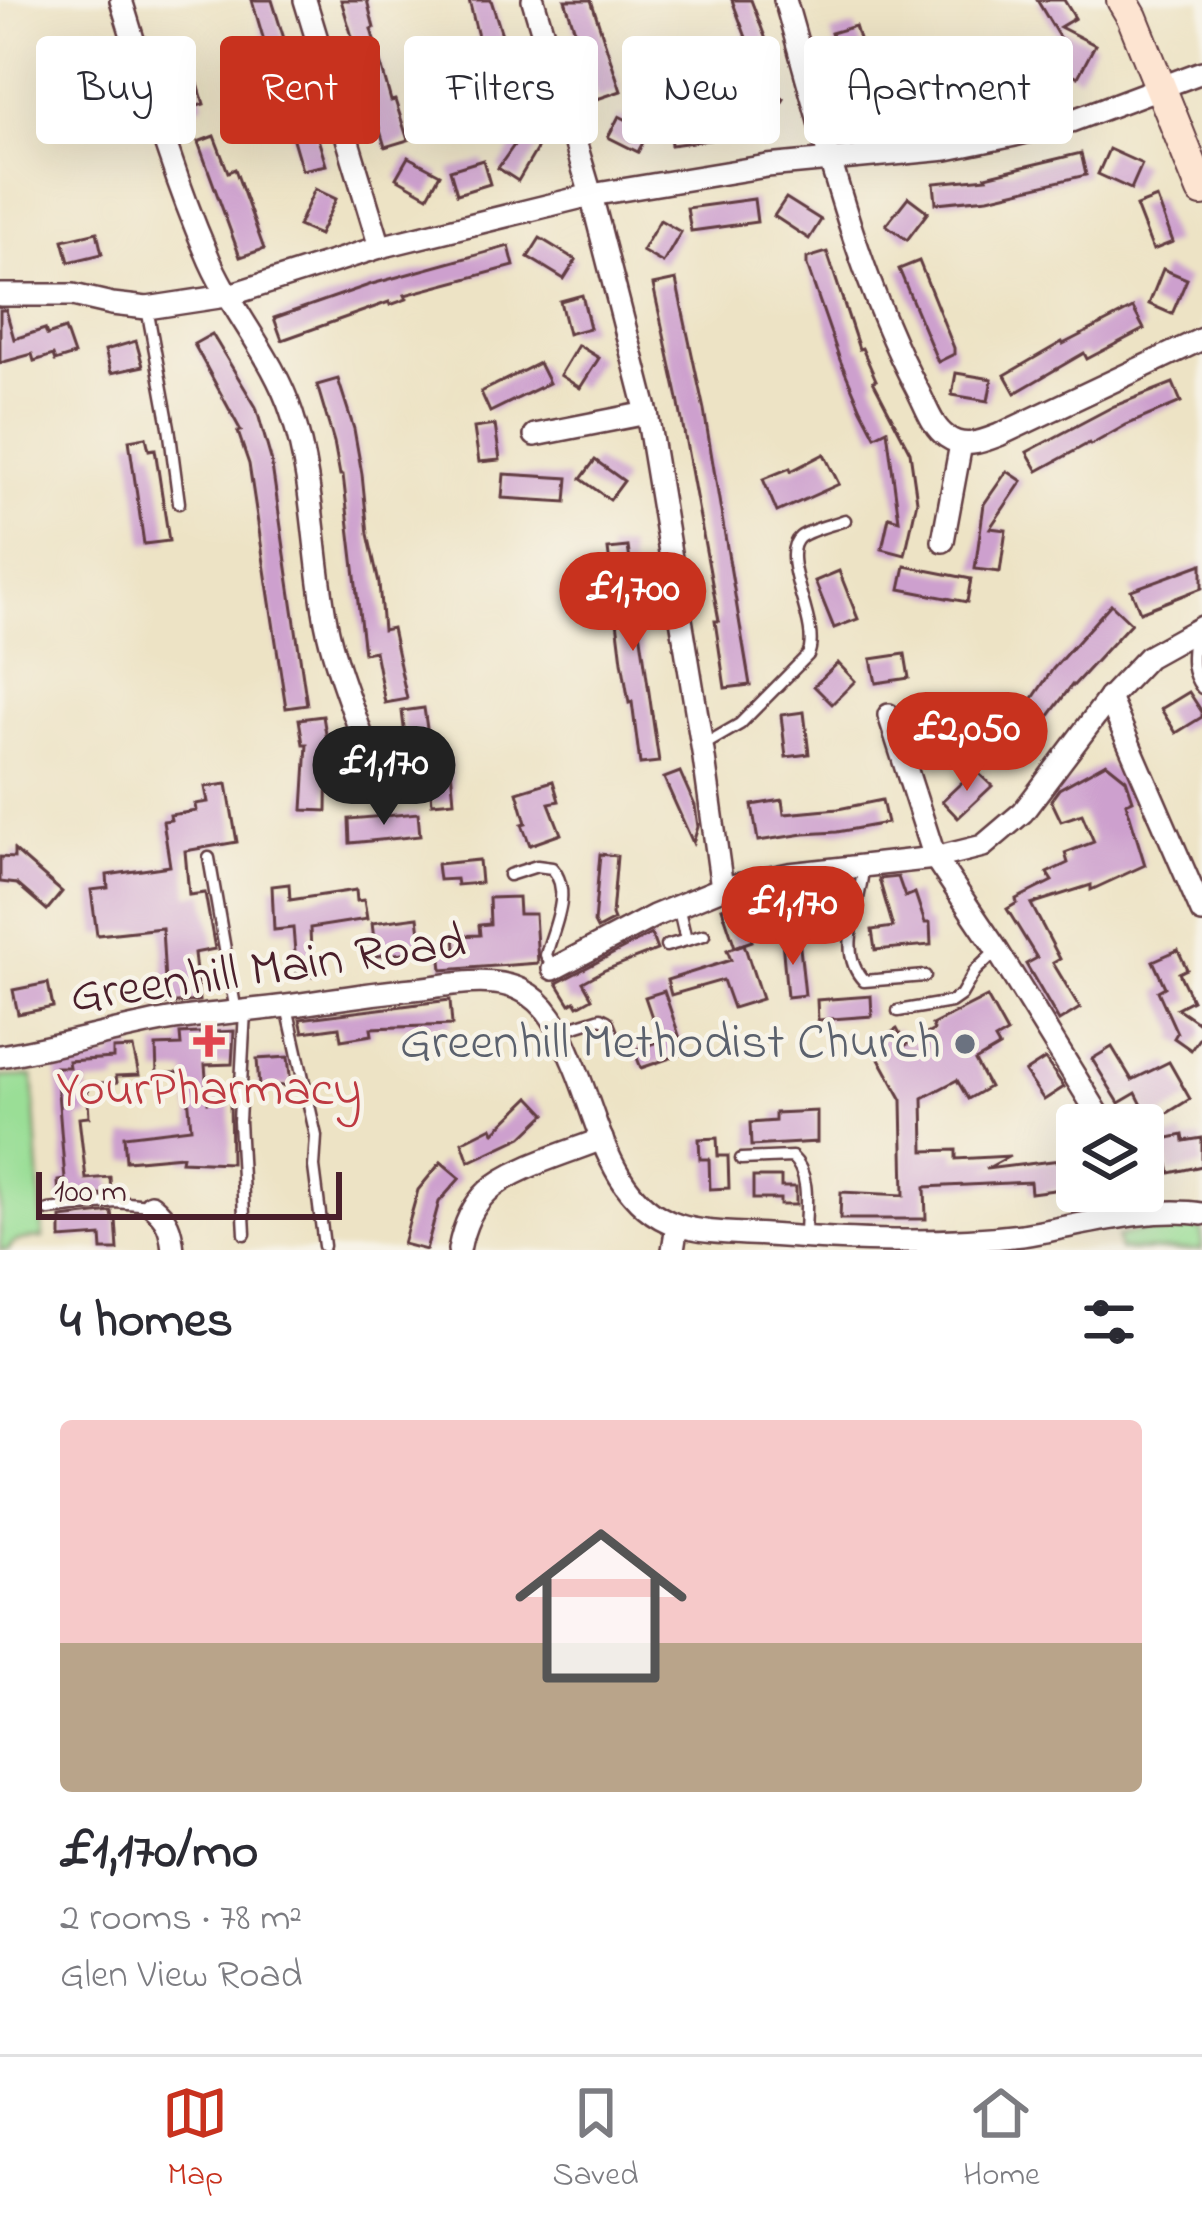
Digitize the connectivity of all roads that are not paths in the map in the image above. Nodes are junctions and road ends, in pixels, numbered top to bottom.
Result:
1 (122, 0) edge
2 (305, 0) edge
3 (533, 0) edge
4 (785, 0) edge
5 (1122, 0) edge
6 (1202, 73) edge
7 (1162, 89) junction
8 (831, 159) junction
9 (1202, 191) edge
10 (591, 195) junction
11 (380, 247) junction
12 (0, 295) edge
13 (226, 296) junction
14 (147, 308) junction
15 (1202, 339) edge
16 (647, 413) junction
17 (535, 435) dead end
18 (961, 444) junction
19 (178, 503) dead end
20 (845, 520) dead end
21 (943, 541) dead end
22 (1198, 628) edge
23 (1202, 688) edge
24 (1108, 698) junction
25 (889, 715) dead end
26 (702, 746) junction
27 (373, 771) dead end
28 (209, 858) dead end
29 (935, 858) junction
30 (863, 865) junction
31 (790, 874) junction
32 (509, 875) dead end
33 (722, 888) junction
34 (678, 906) junction
35 (1202, 912) edge
36 (795, 924) dead end
37 (704, 935) dead end
38 (686, 940) junction
39 (667, 946) dead end
40 (997, 950) junction
41 (553, 969) joint
42 (925, 976) dead end
43 (286, 1006) junction
44 (240, 1011) junction
45 (898, 1011) dead end
46 (560, 1031) junction
47 (615, 1041) dead end
48 (0, 1056) edge
49 (1092, 1104) edge
50 (602, 1139) junction
51 (741, 1159) dead end
52 (151, 1205) joint
53 (50, 1210) dead end
54 (1155, 1214) joint
55 (1202, 1214) edge
56 (677, 1225) junction
57 (245, 1234) dead end
58 (806, 1238) junction
59 (841, 1245) edge
60 (324, 1246) dead end
61 (172, 1250) edge
62 (459, 1250) edge
63 (673, 1250) edge

1 - 13 street
2 - 11 street
3 - 10 street
4 - 8 street
5 - 7 street
6 - 7 street
7 - 8 street
7 - 9 street
8 - 10 street
8 - 18 street
10 - 11 street
10 - 16 street
11 - 13 street
12 - 14 street
13 - 14 street
13 - 27 street
14 - 19 lane
15 - 18 street
16 - 17 street
16 - 26 street
18 - 21 street
20 - 26 lane
22 - 23 lane
22 - 24 street
24 - 29 street
24 - 35 street
25 - 29 street
26 - 33 street
28 - 44 lane
29 - 30 street
29 - 40 street
30 - 31 street
30 - 42 lane
31 - 33 street
31 - 36 lane
32 - 41 lane
33 - 34 street
34 - 38 lane
34 - 41 street
37 - 38 lane
38 - 39 lane
40 - 45 lane
40 - 49 street
43 - 44 street, Greenhill Main Road
43 - 46 street, Greenhill Main Road
43 - 60 lane
44 - 48 street, Greenhill Main Road
44 - 57 lane
46 - 47 lane
46 - 50 street, Greenhill Main Road
50 - 56 street, Greenhill Main Road
50 - 62 street
51 - 58 lane
52 - 53 lane
52 - 61 street
54 - 55 street, Greenhill Main Road
54 - 59 street, Greenhill Main Road
56 - 58 street, Greenhill Main Road
56 - 63 street
58 - 59 street, Greenhill Main Road

